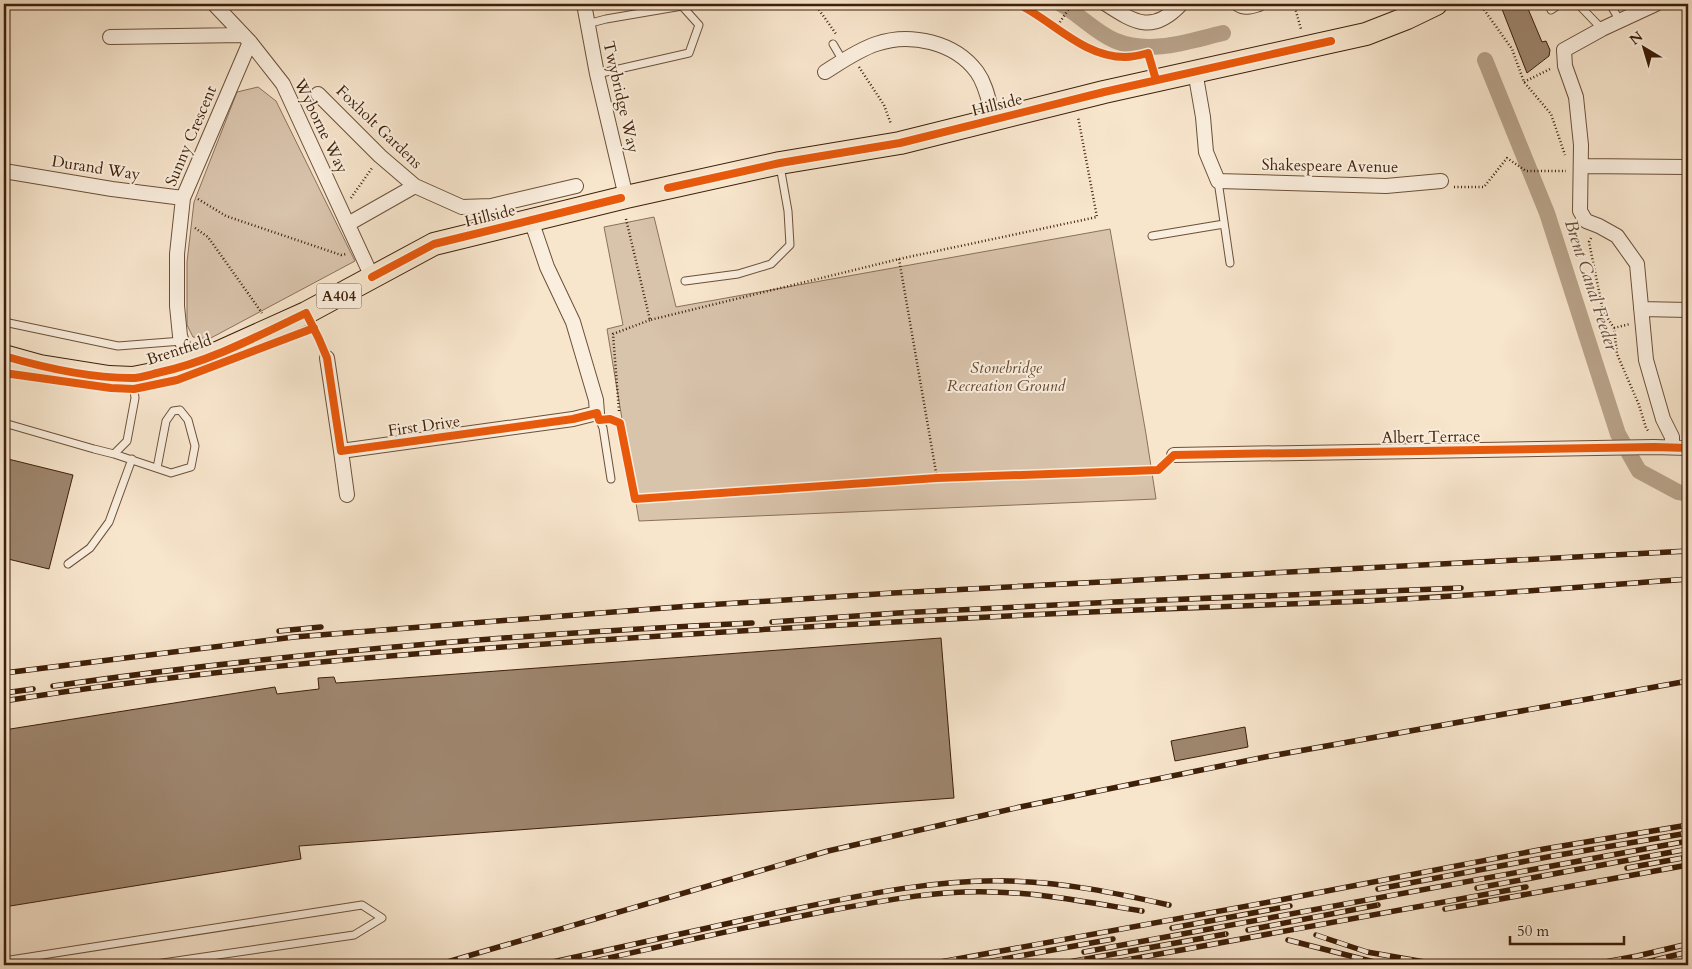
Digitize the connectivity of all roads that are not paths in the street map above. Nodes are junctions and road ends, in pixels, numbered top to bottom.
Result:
1 (214, 4) edge
2 (584, 4) edge
3 (1106, 4) edge
4 (1181, 4) edge
5 (1238, 4) edge
6 (1259, 4) edge
7 (1436, 4) edge
8 (1560, 4) edge
9 (1578, 4) edge
10 (1610, 4) edge
11 (1653, 4) edge
12 (1551, 10) dead end
13 (1620, 21) junction
14 (587, 24) junction
15 (1602, 29) junction
16 (110, 36) dead end
17 (246, 39) junction
18 (833, 44) road end
19 (845, 59) junction
20 (1195, 71) junction
21 (825, 72) dead end
22 (598, 74) junction
23 (318, 94) dead end
24 (994, 120) junction
25 (780, 163) junction
26 (1688, 167) edge
27 (1580, 168) junction
28 (4, 171) edge
29 (1218, 181) junction
30 (1441, 181) road end
31 (415, 186) junction
32 (576, 186) dead end
33 (185, 195) junction
34 (626, 197) junction
35 (345, 218) junction
36 (531, 220) junction
37 (1224, 224) junction
38 (1152, 236) dead end
39 (1230, 263) dead end
40 (372, 277) junction
41 (685, 281) dead end
42 (1641, 309) junction
43 (1688, 310) edge
44 (4, 322) edge
45 (267, 322) joint
46 (182, 341) junction
47 (4, 356) edge
48 (327, 358) dead end
49 (190, 364) junction
50 (133, 378) junction
51 (598, 416) junction
52 (4, 423) edge
53 (620, 423) road end
54 (1672, 447) junction
55 (1688, 448) edge
56 (341, 451) junction
57 (114, 454) junction
58 (1174, 455) dead end
59 (132, 459) junction
60 (157, 468) junction
61 (612, 479) dead end
62 (347, 495) dead end
63 (68, 564) dead end
64 (4, 960) edge
65 (149, 965) edge

1 - 17 street, Wyborne Way
2 - 14 street, Twybridge Way
3 - 4 street
5 - 6 street
7 - 20 main road, Hillside / A404
8 - 12 lane
9 - 15 lane
10 - 13 lane
11 - 13 street
13 - 15 street
14 - 22 street, Twybridge Way
14 - 22 lane
15 - 27 street
16 - 17 street
17 - 33 street, Sunny Crescent
17 - 35 street, Wyborne Way
18 - 19 lane
19 - 21 street
19 - 24 street
20 - 24 main road, Hillside / A404
20 - 29 street
22 - 34 street, Twybridge Way
23 - 31 street, Foxholt Gardens
24 - 25 main road, Hillside / A404
25 - 34 main road, Hillside / A404
25 - 41 lane
26 - 27 street
27 - 42 street
28 - 33 street, Durand Way
29 - 30 street, Shakespeare Avenue
29 - 37 lane
31 - 32 street, Foxholt Gardens
31 - 35 street, Foxholt Gardens
33 - 46 street, Sunny Crescent
34 - 36 main road, Hillside / A404
35 - 40 street, Wyborne Way
36 - 40 main road, Hillside / A404
36 - 51 street
37 - 38 lane
37 - 39 lane
40 - 45 main road, Hillside / A404
42 - 43 street
42 - 54 street
44 - 46 lane
45 - 49 main road, Brentfield / A404
46 - 49 street, Sunny Crescent
47 - 50 main road, Brentfield / A404
48 - 56 street
49 - 50 main road, Brentfield / A404
50 - 57 lane
51 - 53 lane
51 - 56 street, First Drive
51 - 61 lane
52 - 57 lane
54 - 55 street, Albert Terrace
54 - 58 street, Albert Terrace
56 - 62 street
57 - 59 lane
59 - 60 lane
59 - 63 lane
60 - 60 lane
64 - 65 lane

